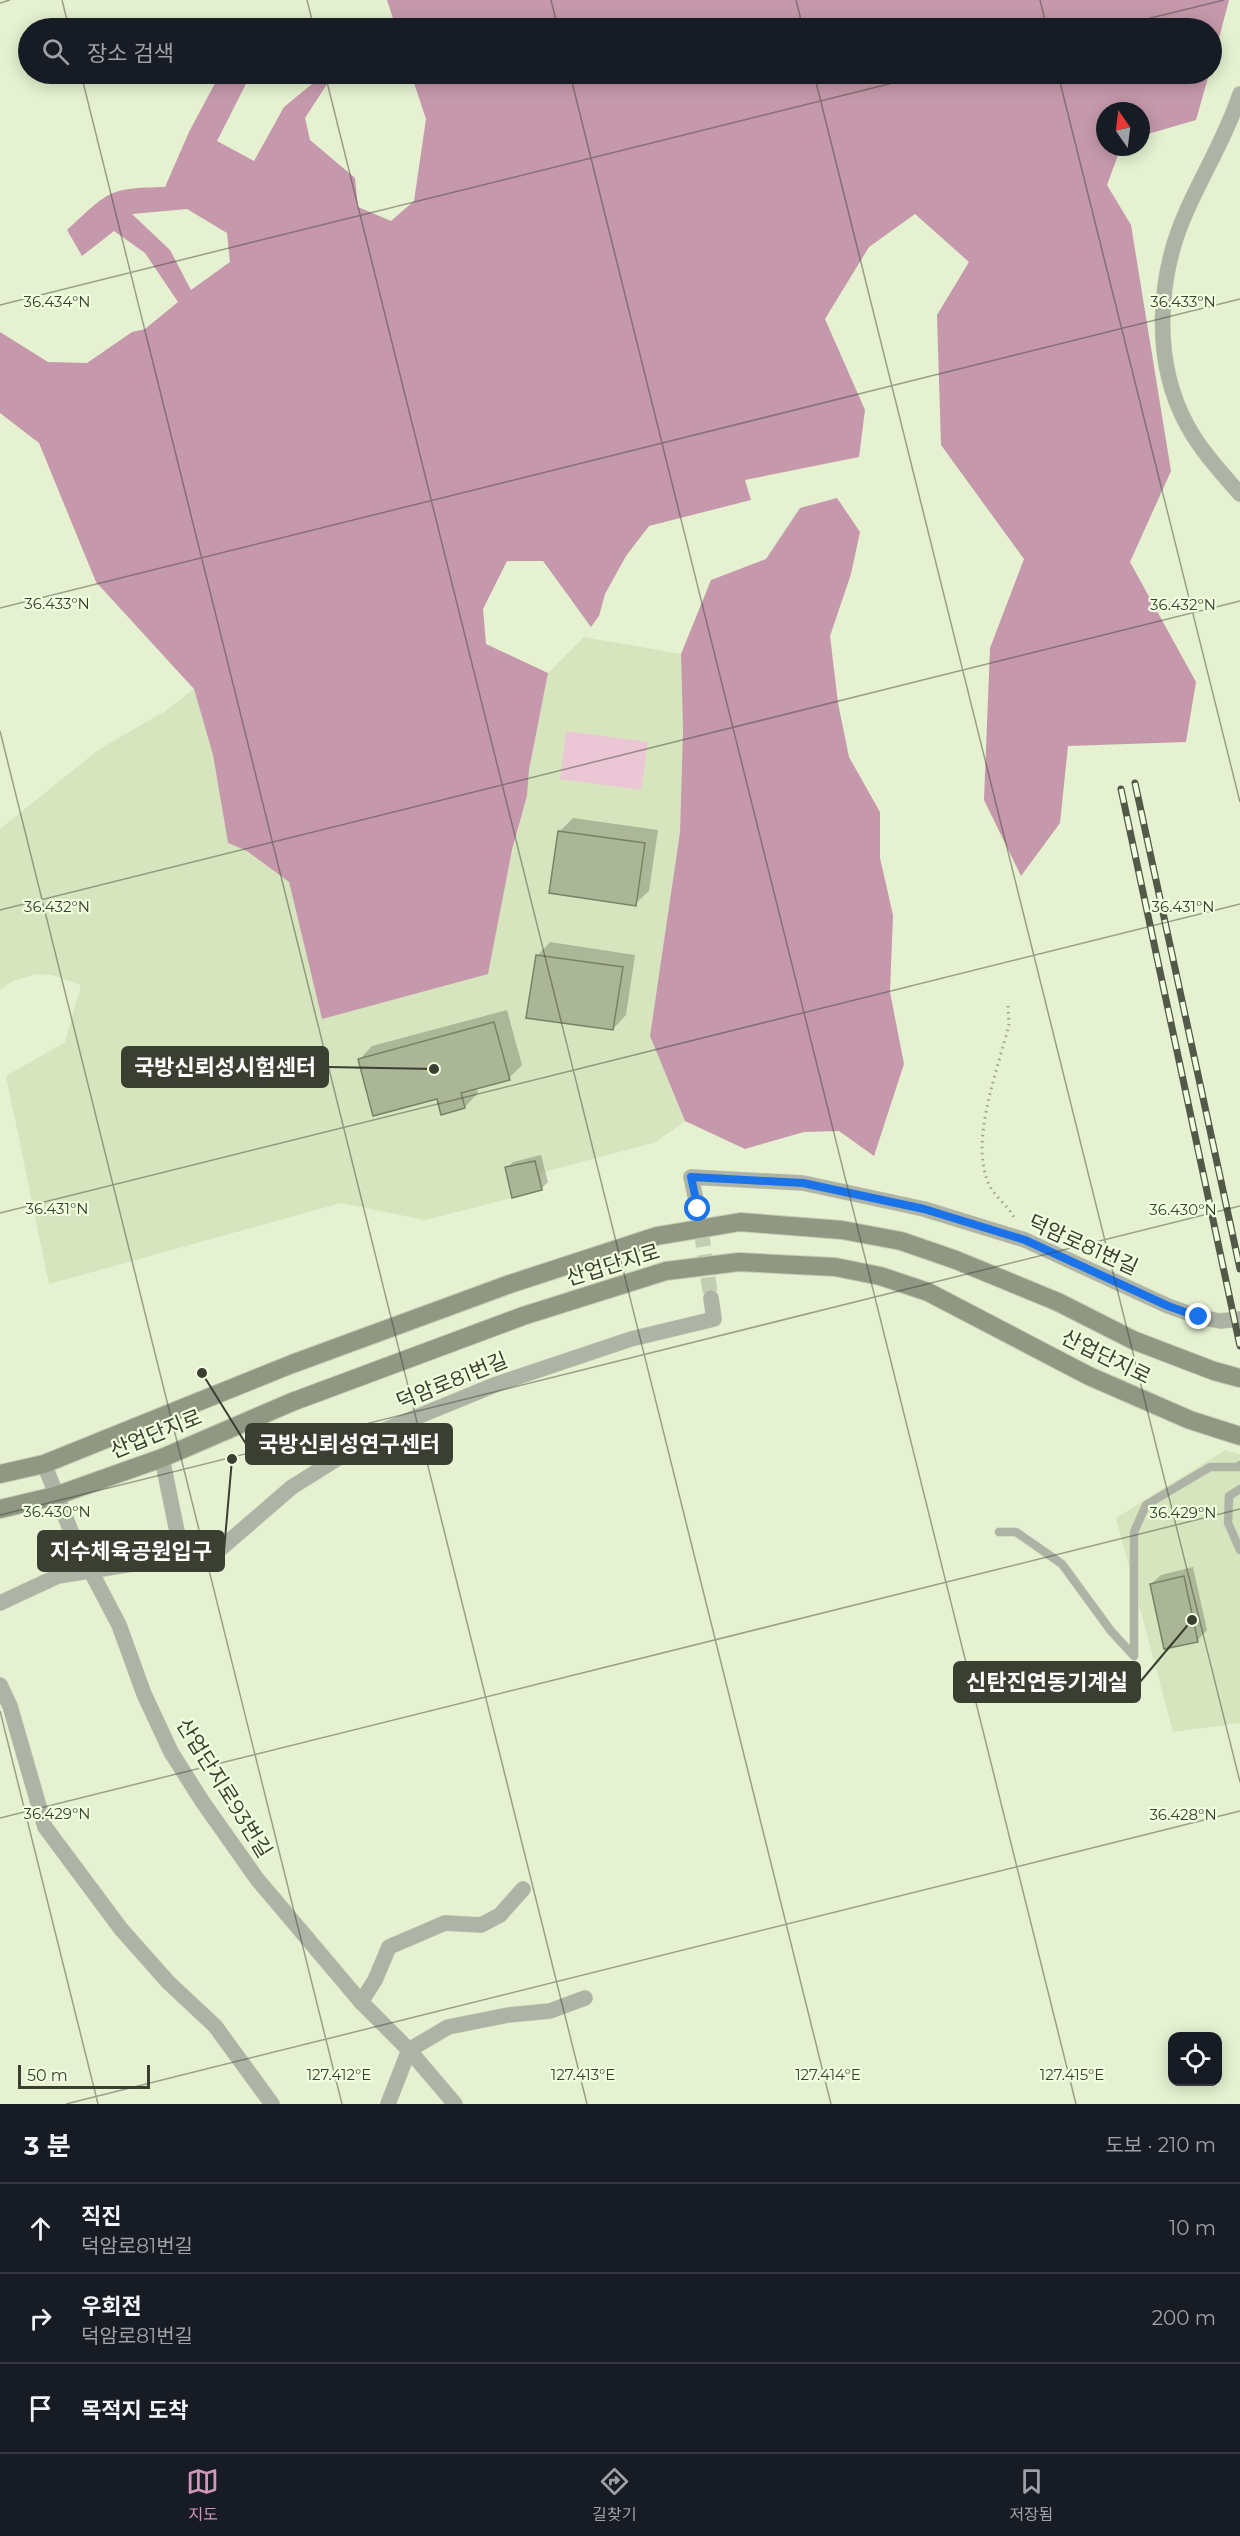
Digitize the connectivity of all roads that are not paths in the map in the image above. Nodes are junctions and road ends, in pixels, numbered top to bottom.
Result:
1 (1240, 94) edge
2 (1240, 494) edge
3 (698, 1209) tunnel mouth
4 (711, 1298) tunnel mouth
5 (1240, 1319) edge
6 (1240, 1378) edge
7 (1240, 1436) edge
8 (162, 1458) junction
9 (44, 1464) junction
10 (1240, 1466) edge
11 (0, 1474) edge
12 (1240, 1489) edge
13 (55, 1496) junction
14 (0, 1509) edge
15 (999, 1533) dead end
16 (1240, 1550) edge
17 (182, 1556) junction
18 (92, 1572) junction
19 (0, 1603) edge
20 (0, 1685) edge
21 (523, 1889) dead end
22 (585, 1998) dead end
23 (361, 2002) junction
24 (409, 2050) junction
25 (272, 2104) edge
26 (388, 2104) edge
27 (455, 2104) edge

1 - 2 street
3 - 5 street, 덕암로81번길
4 - 17 street, 덕암로81번길
6 - 9 main road, 산업단지로
7 - 8 main road, 산업단지로
8 - 13 main road, 산업단지로
8 - 17 street
9 - 11 main road, 산업단지로
9 - 13 street, 산업단지로93번길
10 - 15 lane
12 - 16 lane
13 - 14 main road, 산업단지로
13 - 18 street, 산업단지로93번길
17 - 18 street
18 - 19 street
18 - 23 street, 산업단지로93번길
20 - 25 street
21 - 23 street
22 - 24 street
23 - 24 street, 산업단지로93번길
24 - 26 street
24 - 27 street, 산업단지로93번길

